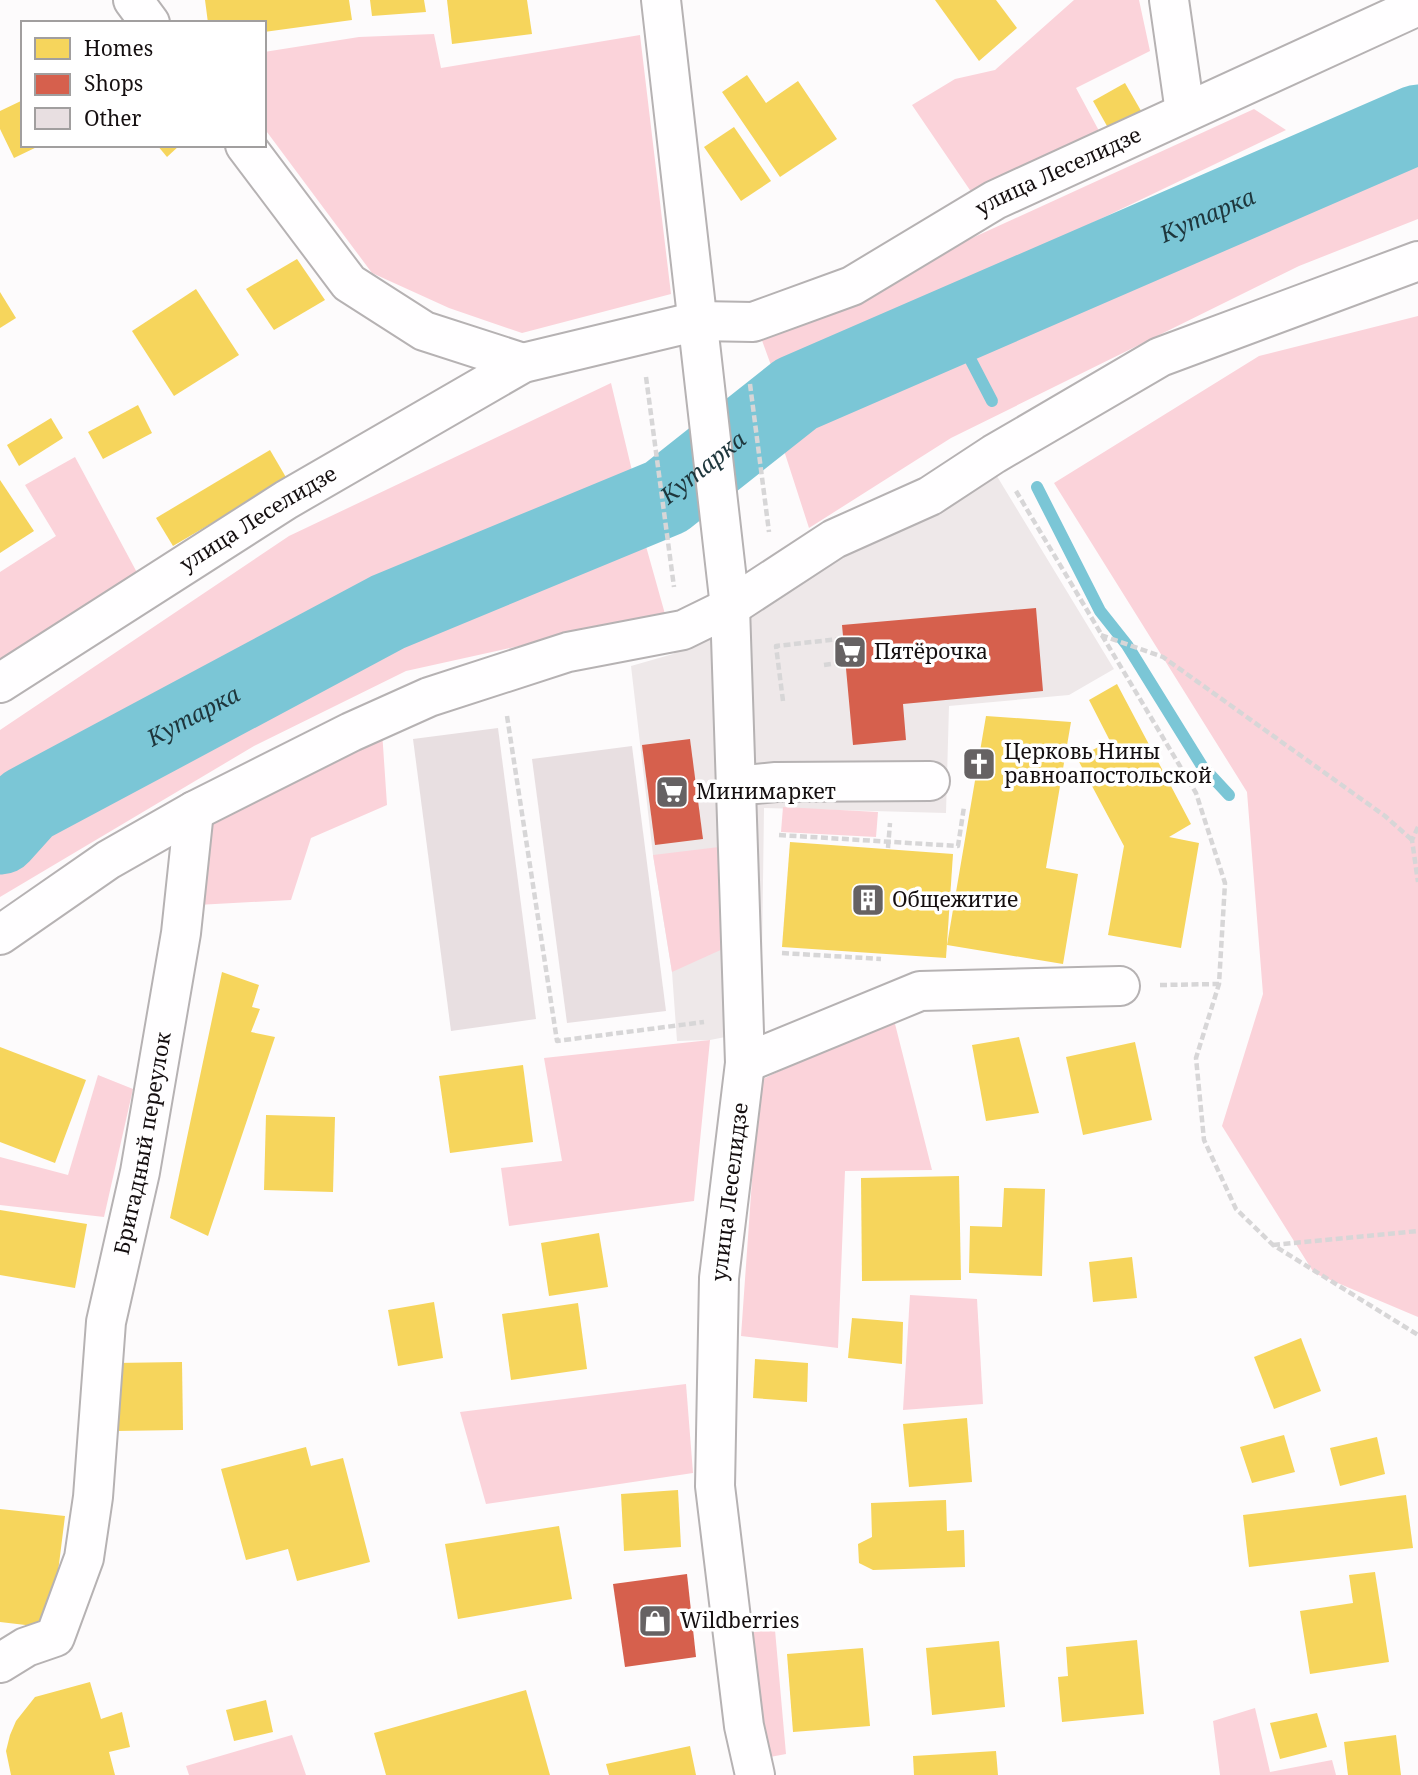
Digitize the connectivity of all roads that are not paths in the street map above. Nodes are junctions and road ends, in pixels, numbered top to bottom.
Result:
1 (133, 0) edge
2 (661, 0) edge
3 (1169, 0) edge
4 (1418, 6) edge
5 (149, 21) edge
6 (1185, 112) junction
7 (247, 147) edge
8 (1418, 261) edge
9 (698, 321) junction
10 (523, 363) junction
11 (730, 607) junction
12 (0, 683) edge
13 (930, 781) dead end
14 (736, 786) junction
15 (194, 811) junction
16 (0, 935) edge
17 (1120, 986) road end
18 (745, 1063) junction
19 (0, 1662) edge
20 (755, 1775) edge

1 - 5 street
2 - 9 street
3 - 6 street
4 - 6 street, улица Леселидзе
6 - 9 street, улица Леселидзе
7 - 10 street
8 - 11 street
9 - 10 street, улица Леселидзе
9 - 11 street, улица Леселидзе
10 - 12 street, улица Леселидзе
11 - 14 street, улица Леселидзе
11 - 15 street
13 - 14 street
14 - 18 street, улица Леселидзе
15 - 16 street
15 - 19 street, Бригадный переулок
17 - 18 street
18 - 20 street, улица Леселидзе

